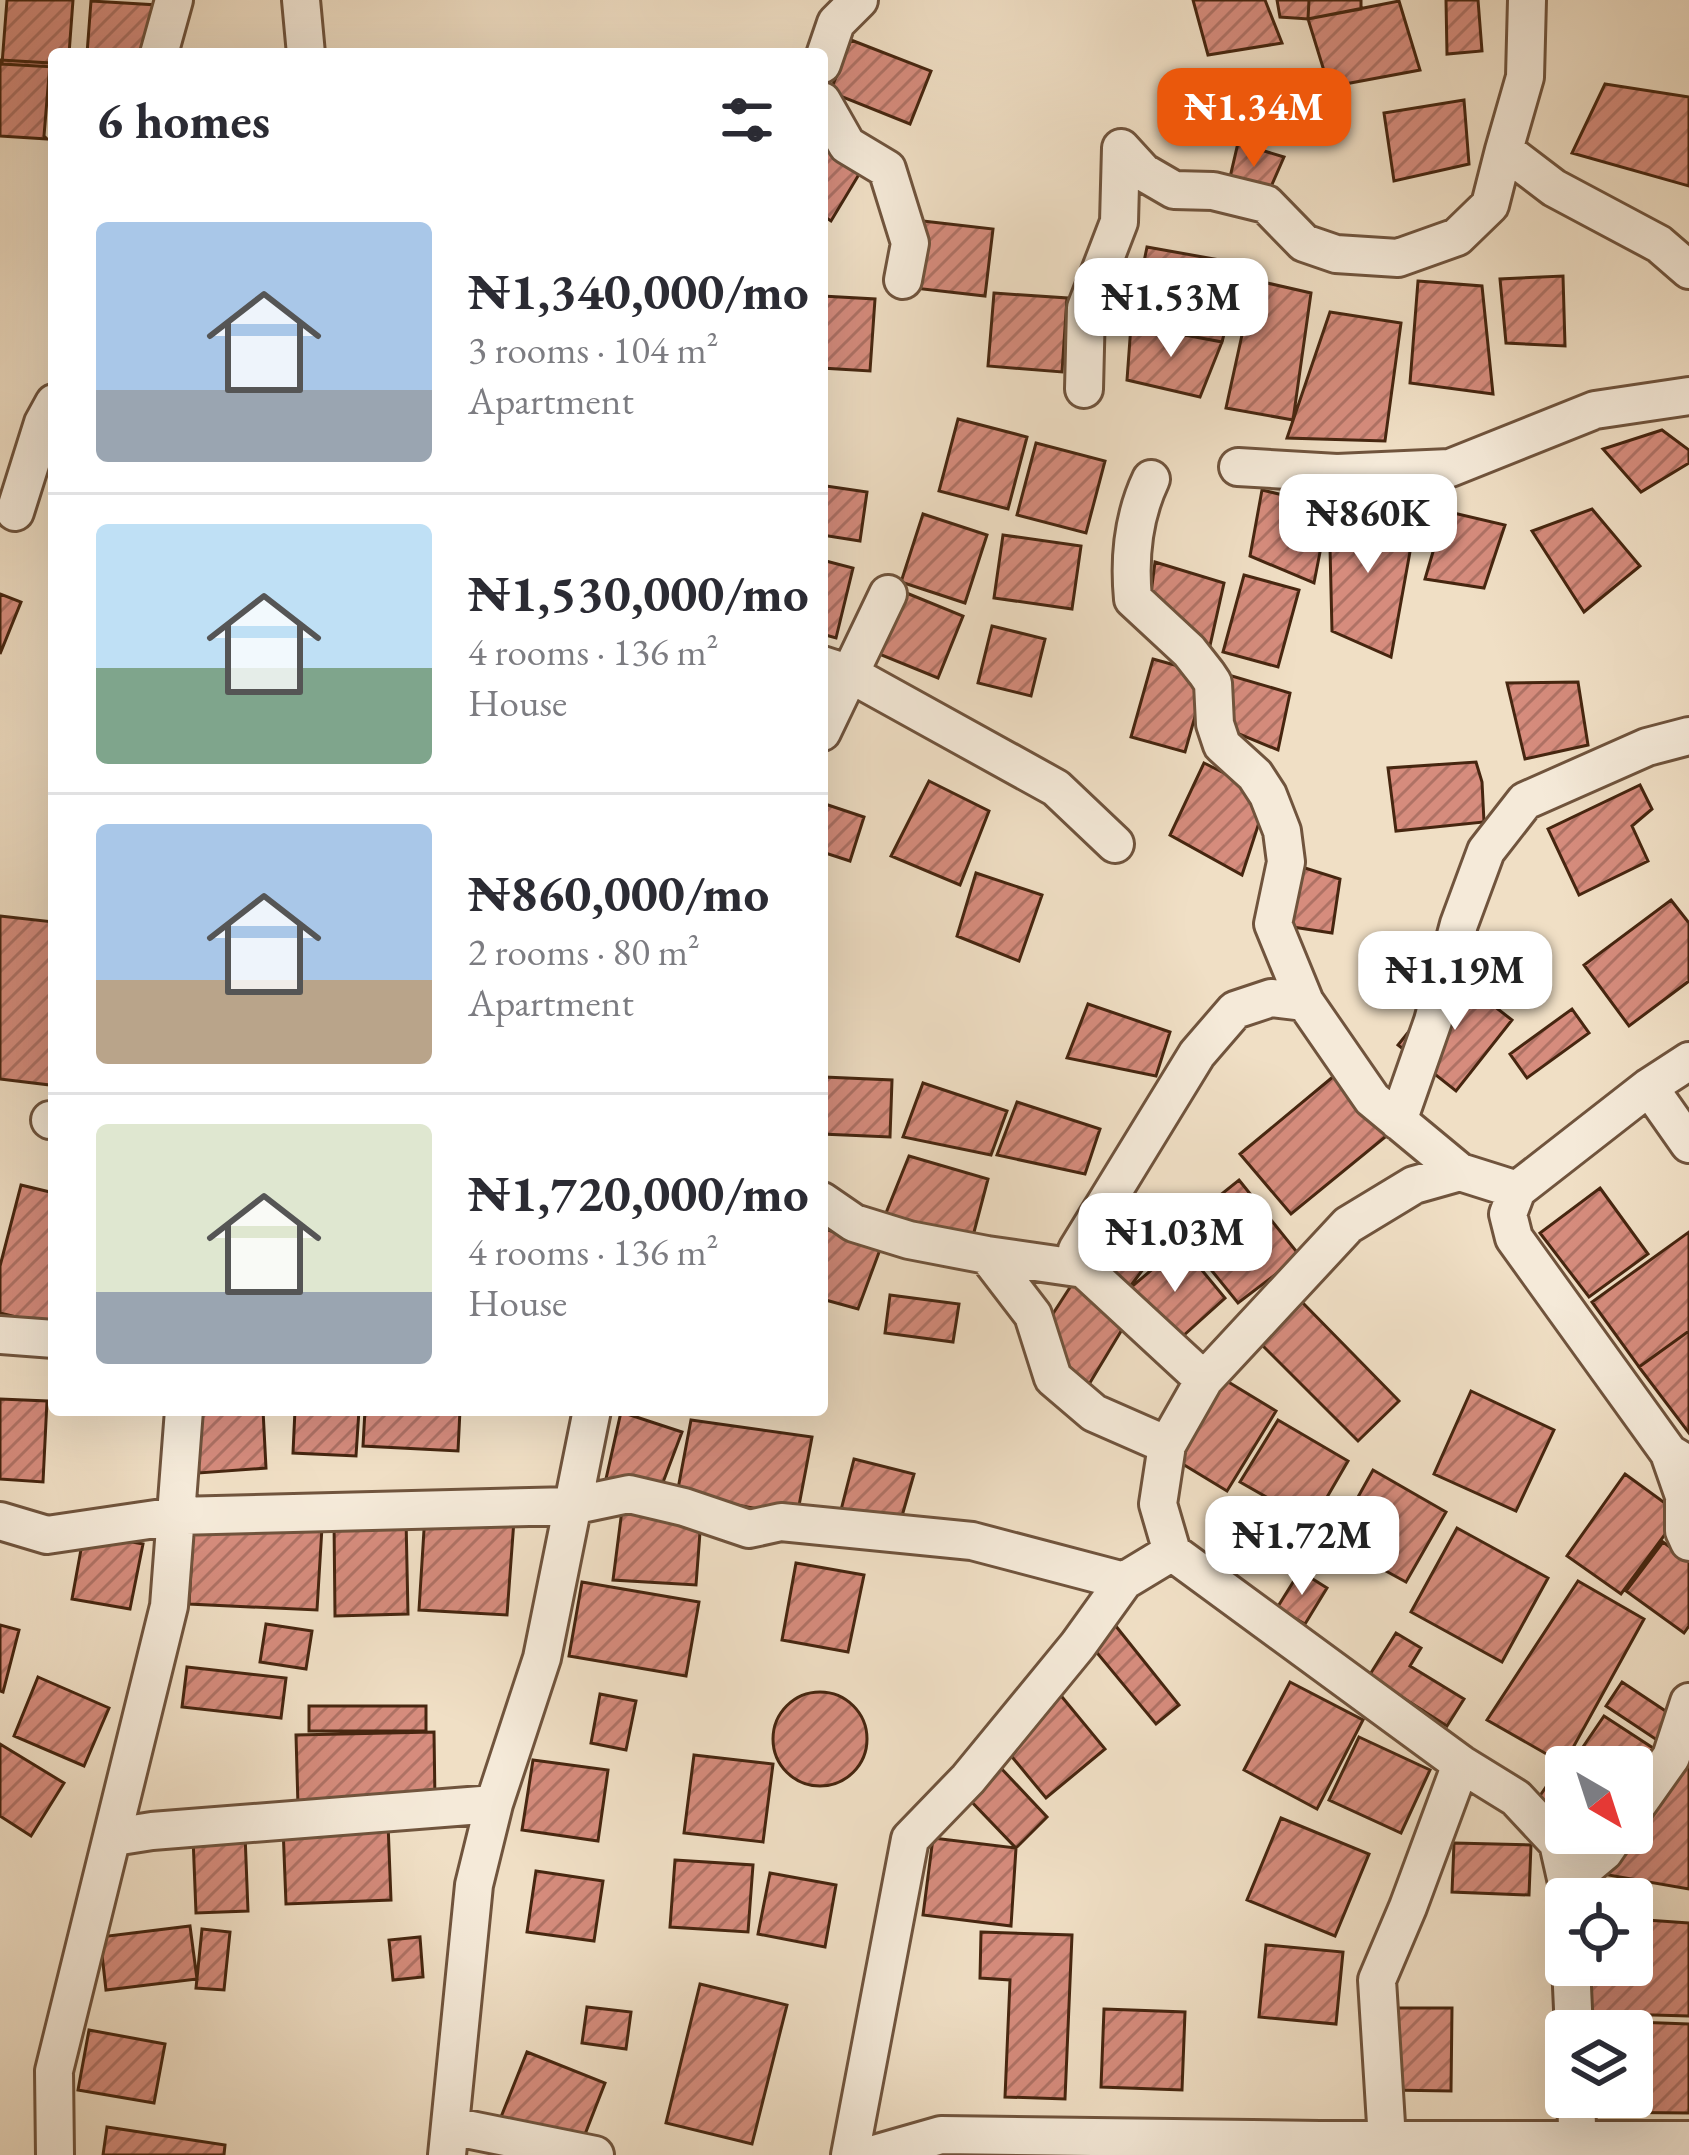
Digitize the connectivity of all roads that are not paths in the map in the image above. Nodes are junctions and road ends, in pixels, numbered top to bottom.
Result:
1 (202, 0) edge
2 (301, 0) edge
3 (859, 0) edge
4 (1527, 0) edge
5 (166, 28) edge
6 (305, 48) edge
7 (827, 48) edge
8 (828, 112) edge
9 (1504, 150) junction
10 (1174, 190) junction
11 (1119, 222) junction
12 (1689, 270) edge
13 (903, 280) dead end
14 (1084, 389) dead end
15 (1689, 395) edge
16 (48, 414) edge
17 (1238, 467) dead end
18 (1140, 483) dead end
19 (15, 512) dead end
20 (888, 594) dead end
21 (836, 669) edge
22 (828, 705) edge
23 (1687, 740) edge
24 (1114, 844) dead end
25 (1305, 1003) junction
26 (1689, 1061) edge
27 (1649, 1087) junction
28 (1398, 1121) junction
29 (1689, 1144) edge
30 (1460, 1172) junction
31 (1517, 1190) junction
32 (828, 1205) edge
33 (987, 1255) junction
34 (1084, 1268) junction
35 (0, 1336) edge
36 (48, 1339) edge
37 (1204, 1380) junction
38 (184, 1416) edge
39 (591, 1416) edge
40 (1167, 1445) junction
41 (1679, 1459) edge
42 (572, 1506) junction
43 (176, 1516) junction
44 (0, 1522) edge
45 (1689, 1542) edge
46 (1172, 1552) junction
47 (1124, 1581) junction
48 (1689, 1702) edge
49 (1461, 1764) junction
50 (1653, 1782) edge
51 (494, 1804) junction
52 (114, 1837) junction
53 (1602, 1854) edge
54 (1565, 1878) edge
55 (1580, 1878) edge
56 (1387, 2140) junction
57 (1689, 2140) edge
58 (449, 2141) edge
59 (1578, 2147) edge
60 (55, 2155) edge
61 (595, 2155) edge
62 (850, 2155) edge
63 (872, 2155) edge

1 - 5 street
2 - 6 street
3 - 7 street
4 - 9 street
8 - 13 street
9 - 10 street
9 - 12 street
10 - 11 street
10 - 11 street
11 - 14 street
15 - 17 street
16 - 19 street
18 - 25 street
20 - 21 street
21 - 22 street
21 - 24 street
23 - 28 street
25 - 28 street
25 - 34 street
26 - 27 street
27 - 29 street
27 - 31 street
28 - 30 street
30 - 31 street
30 - 37 street
31 - 41 street
32 - 33 street
33 - 34 street
33 - 40 street
34 - 37 street
35 - 36 street
37 - 40 street
38 - 43 street
39 - 42 street
40 - 46 street
41 - 45 street
42 - 43 street
42 - 47 street
42 - 51 street
43 - 44 street
43 - 52 street
46 - 47 street
46 - 49 street
47 - 62 street
48 - 50 street
49 - 54 street
49 - 56 street
51 - 52 street
51 - 58 street
52 - 60 street
53 - 55 street
56 - 59 street
56 - 63 street
57 - 59 street
58 - 61 street

